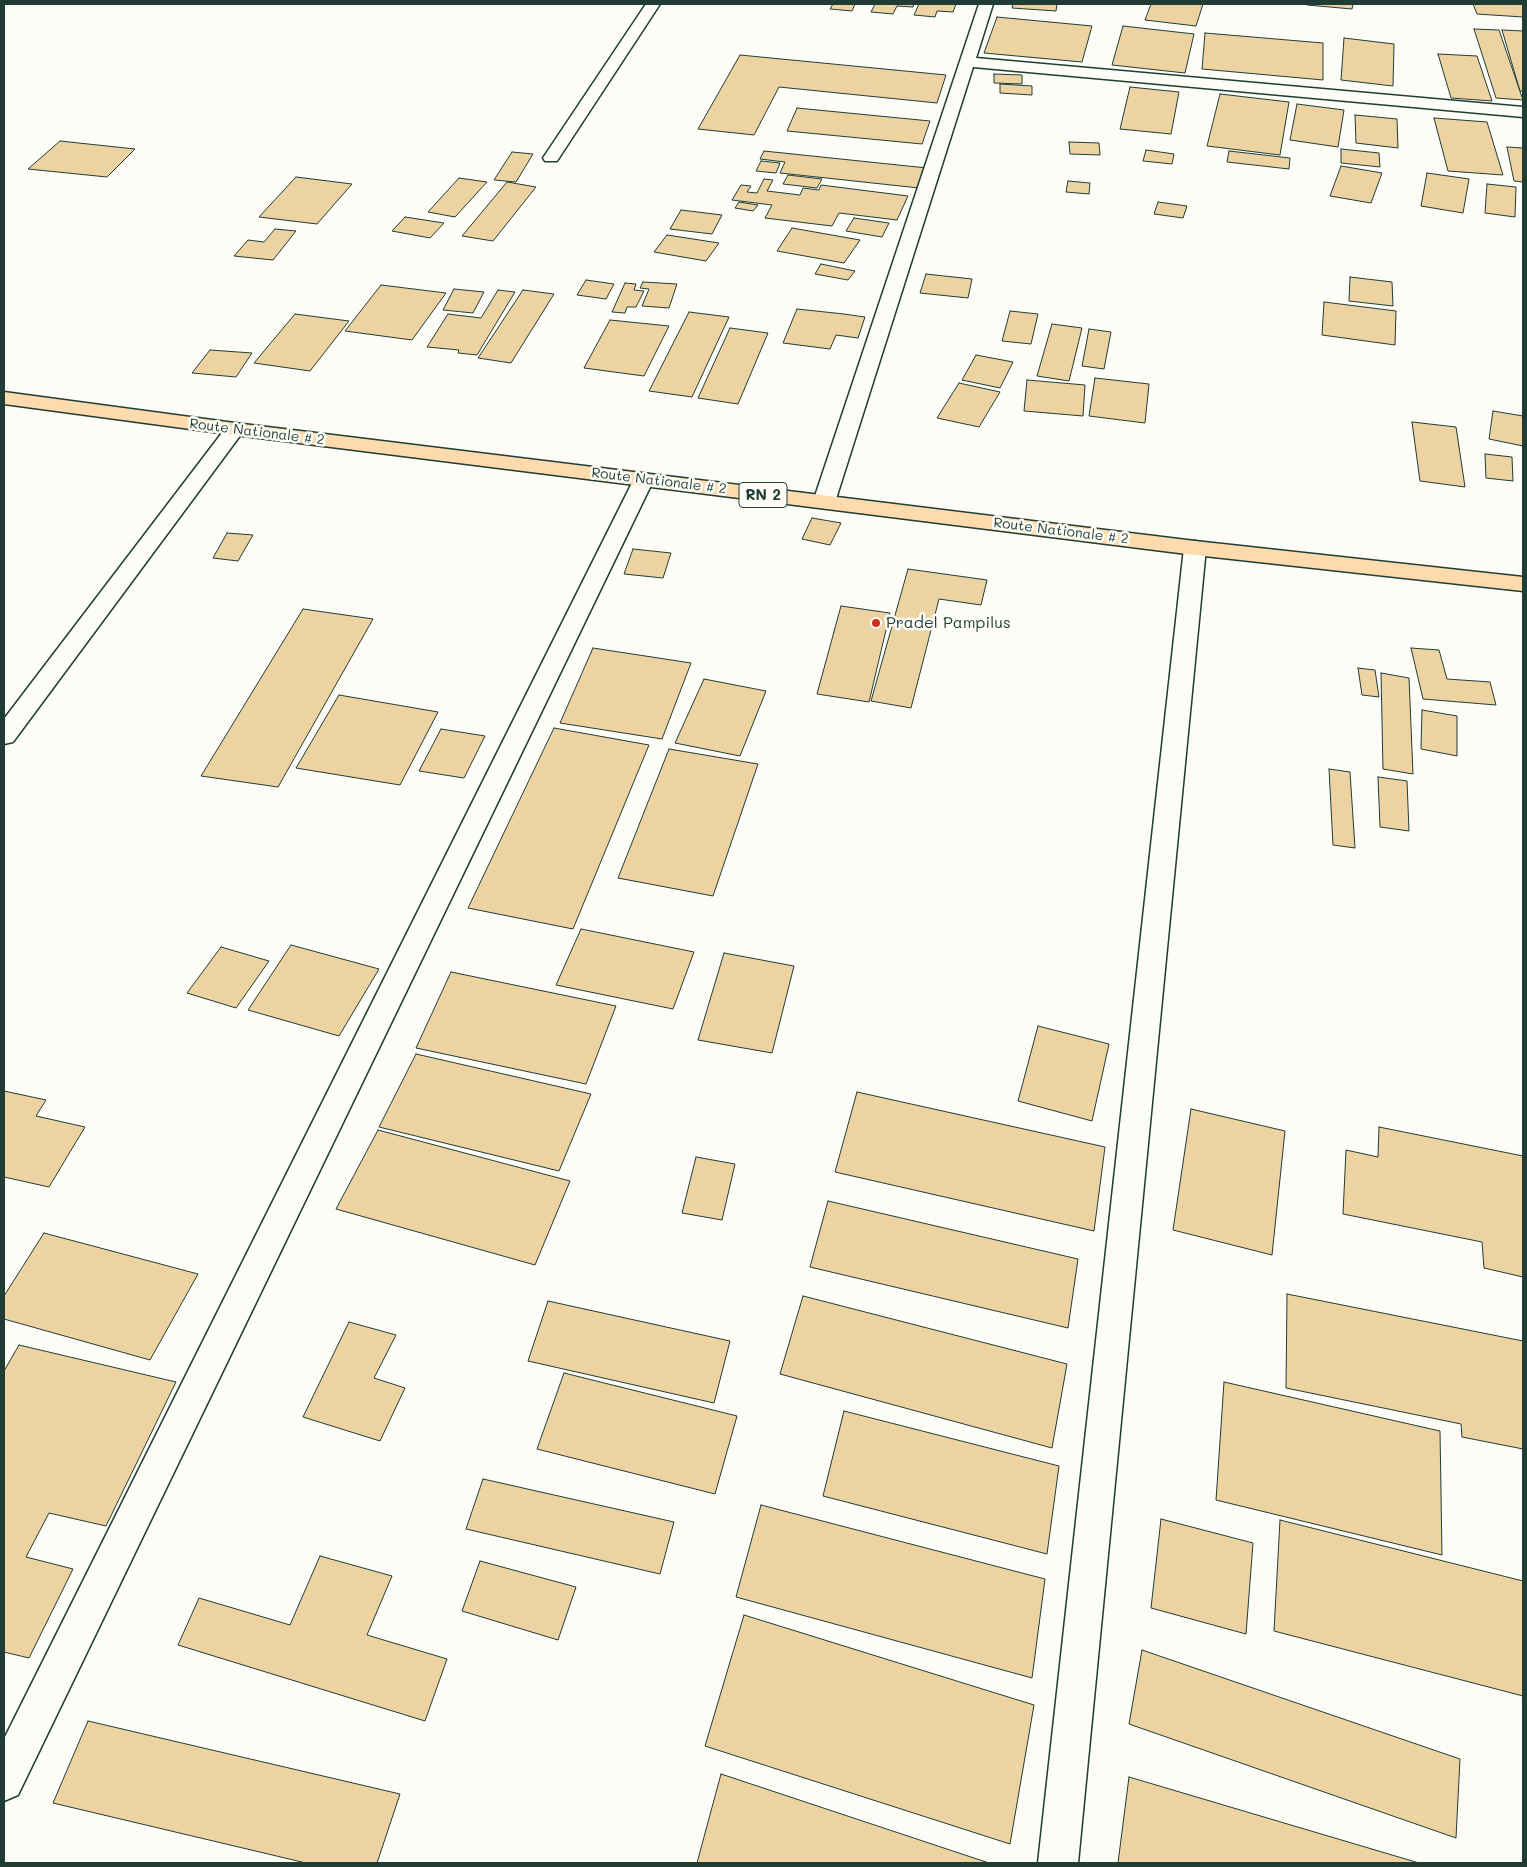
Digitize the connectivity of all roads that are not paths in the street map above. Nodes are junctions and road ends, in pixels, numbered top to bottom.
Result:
1 (653, 4) edge
2 (986, 4) edge
3 (967, 62) junction
4 (1523, 112) edge
5 (552, 158) dead end
6 (4, 398) edge
7 (235, 429) junction
8 (644, 480) junction
9 (824, 502) junction
10 (1195, 548) junction
11 (1523, 584) edge
12 (4, 736) edge
13 (4, 1781) edge
14 (1058, 1863) edge

1 - 5 street
2 - 3 street
3 - 4 street
3 - 9 street
6 - 7 main road, Route Nationale # 2 / RN 2
7 - 8 main road, Route Nationale # 2 / RN 2
7 - 12 street
8 - 9 main road, Route Nationale # 2 / RN 2
8 - 13 street
9 - 10 main road, Route Nationale # 2 / RN 2
10 - 11 main road, Route Nationale # 2 / RN 2
10 - 14 street

